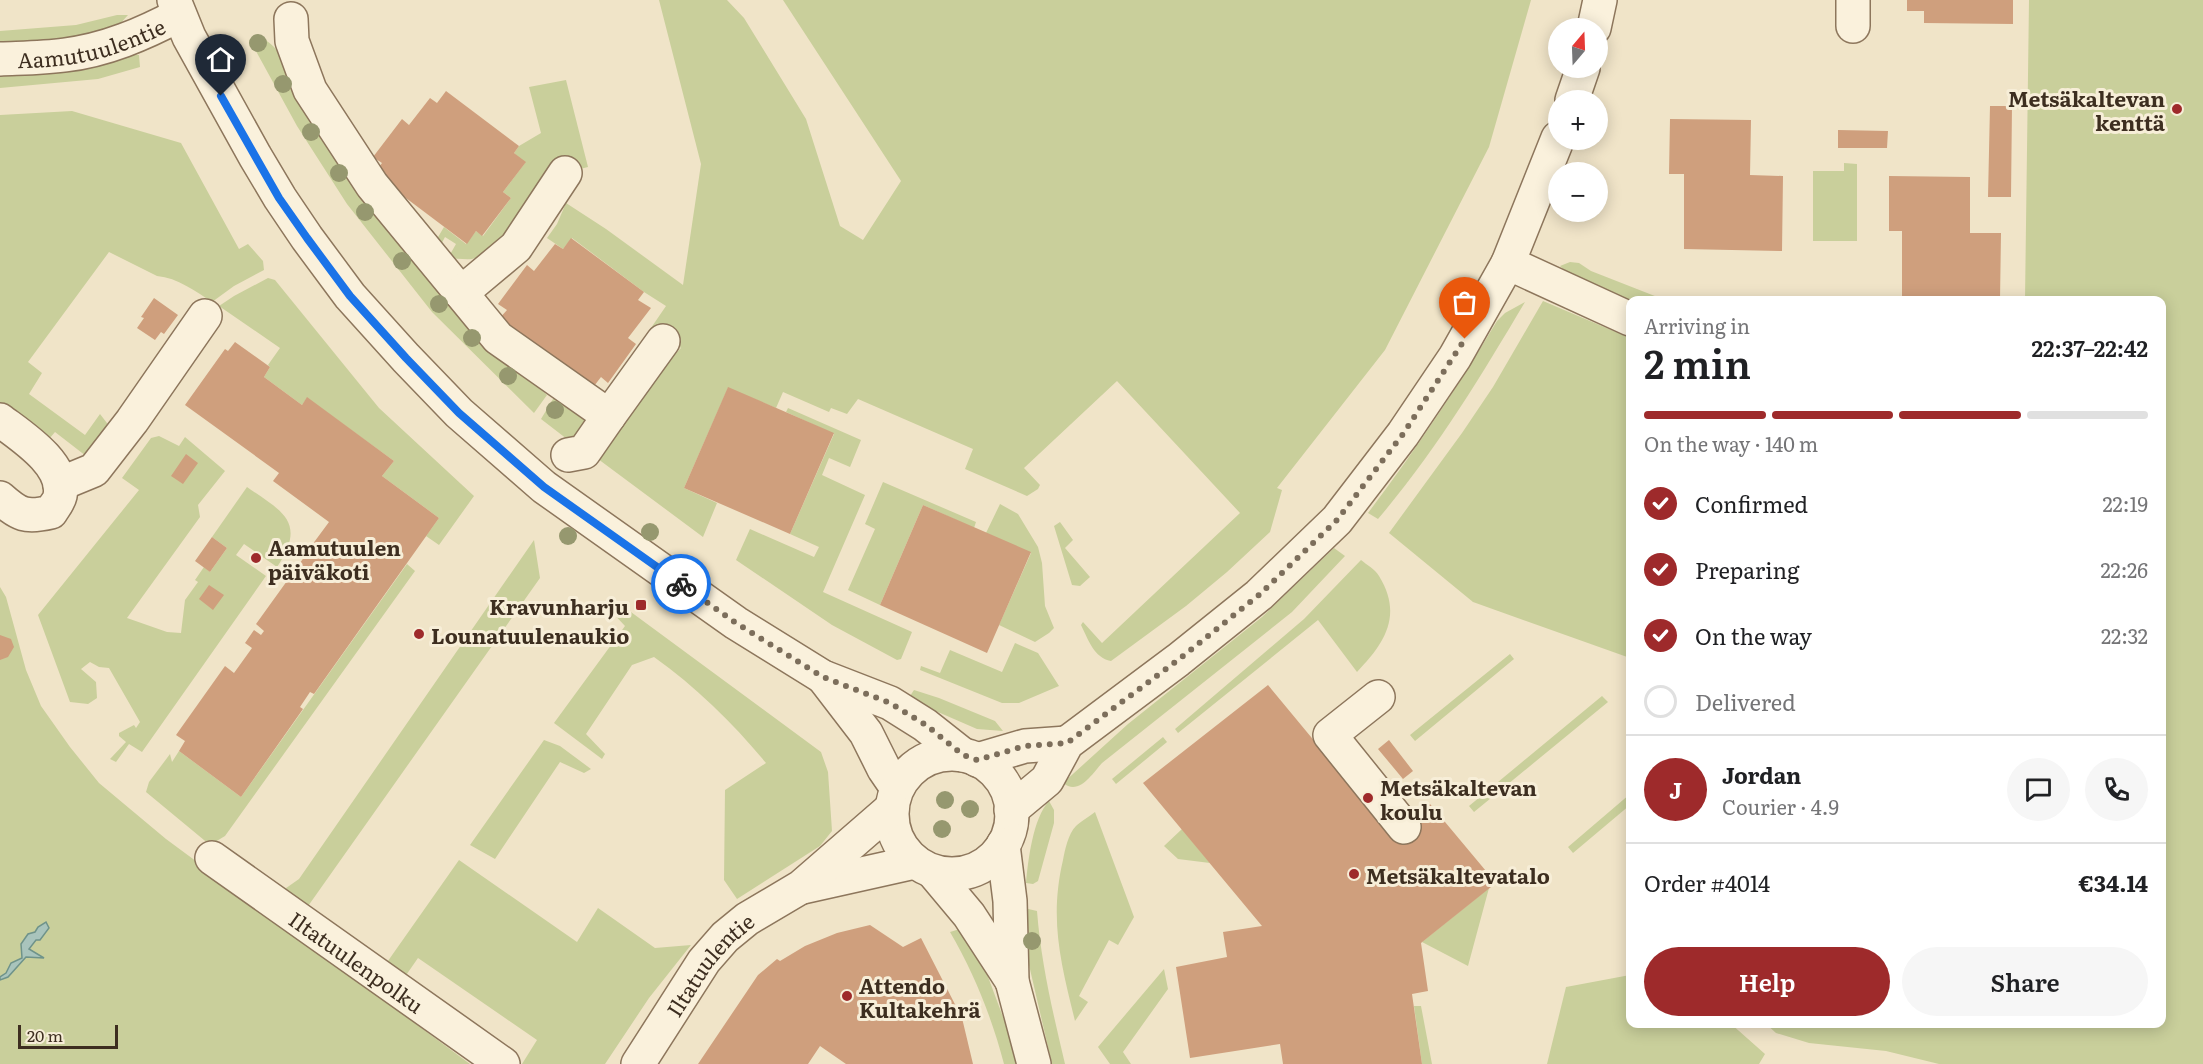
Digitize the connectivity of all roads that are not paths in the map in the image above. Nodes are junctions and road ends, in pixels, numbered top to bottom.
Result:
1 (1600, 0) edge
2 (177, 8) edge
3 (1596, 18) edge
4 (291, 19) dead end
5 (0, 59) edge
6 (1553, 150) edge
7 (565, 173) dead end
8 (1508, 263) junction
9 (461, 292) junction
10 (205, 316) dead end
11 (1626, 317) edge
12 (663, 341) dead end
13 (609, 416) junction
14 (0, 420) edge
15 (568, 455) dead end
16 (60, 484) junction
17 (0, 498) edge
18 (823, 677) junction
19 (1378, 697) dead end
20 (1067, 743) junction
21 (970, 758) junction
22 (895, 798) junction
23 (1011, 810) junction
24 (1404, 827) dead end
25 (1003, 845) junction
26 (212, 858) dead end
27 (924, 867) junction
28 (801, 887) junction
29 (1012, 981) junction
30 (503, 1064) edge
31 (638, 1064) edge
32 (1034, 1064) edge

1 - 3 street
2 - 5 street, Aamutuulentie
2 - 18 street
4 - 9 street
6 - 8 street
7 - 9 street
8 - 11 street
8 - 20 street
9 - 13 street
10 - 16 street
12 - 13 street
13 - 15 street
14 - 16 street
16 - 17 street
18 - 21 street
18 - 22 street
19 - 24 street
20 - 21 street
20 - 23 street
21 - 22 street
21 - 23 street
22 - 27 street
22 - 28 street, Iltatuulentie
23 - 25 street
25 - 27 street
25 - 29 street
26 - 30 street, Iltatuulenpolku
27 - 28 street, Iltatuulentie
27 - 29 street
28 - 31 street, Iltatuulentie
29 - 32 street

